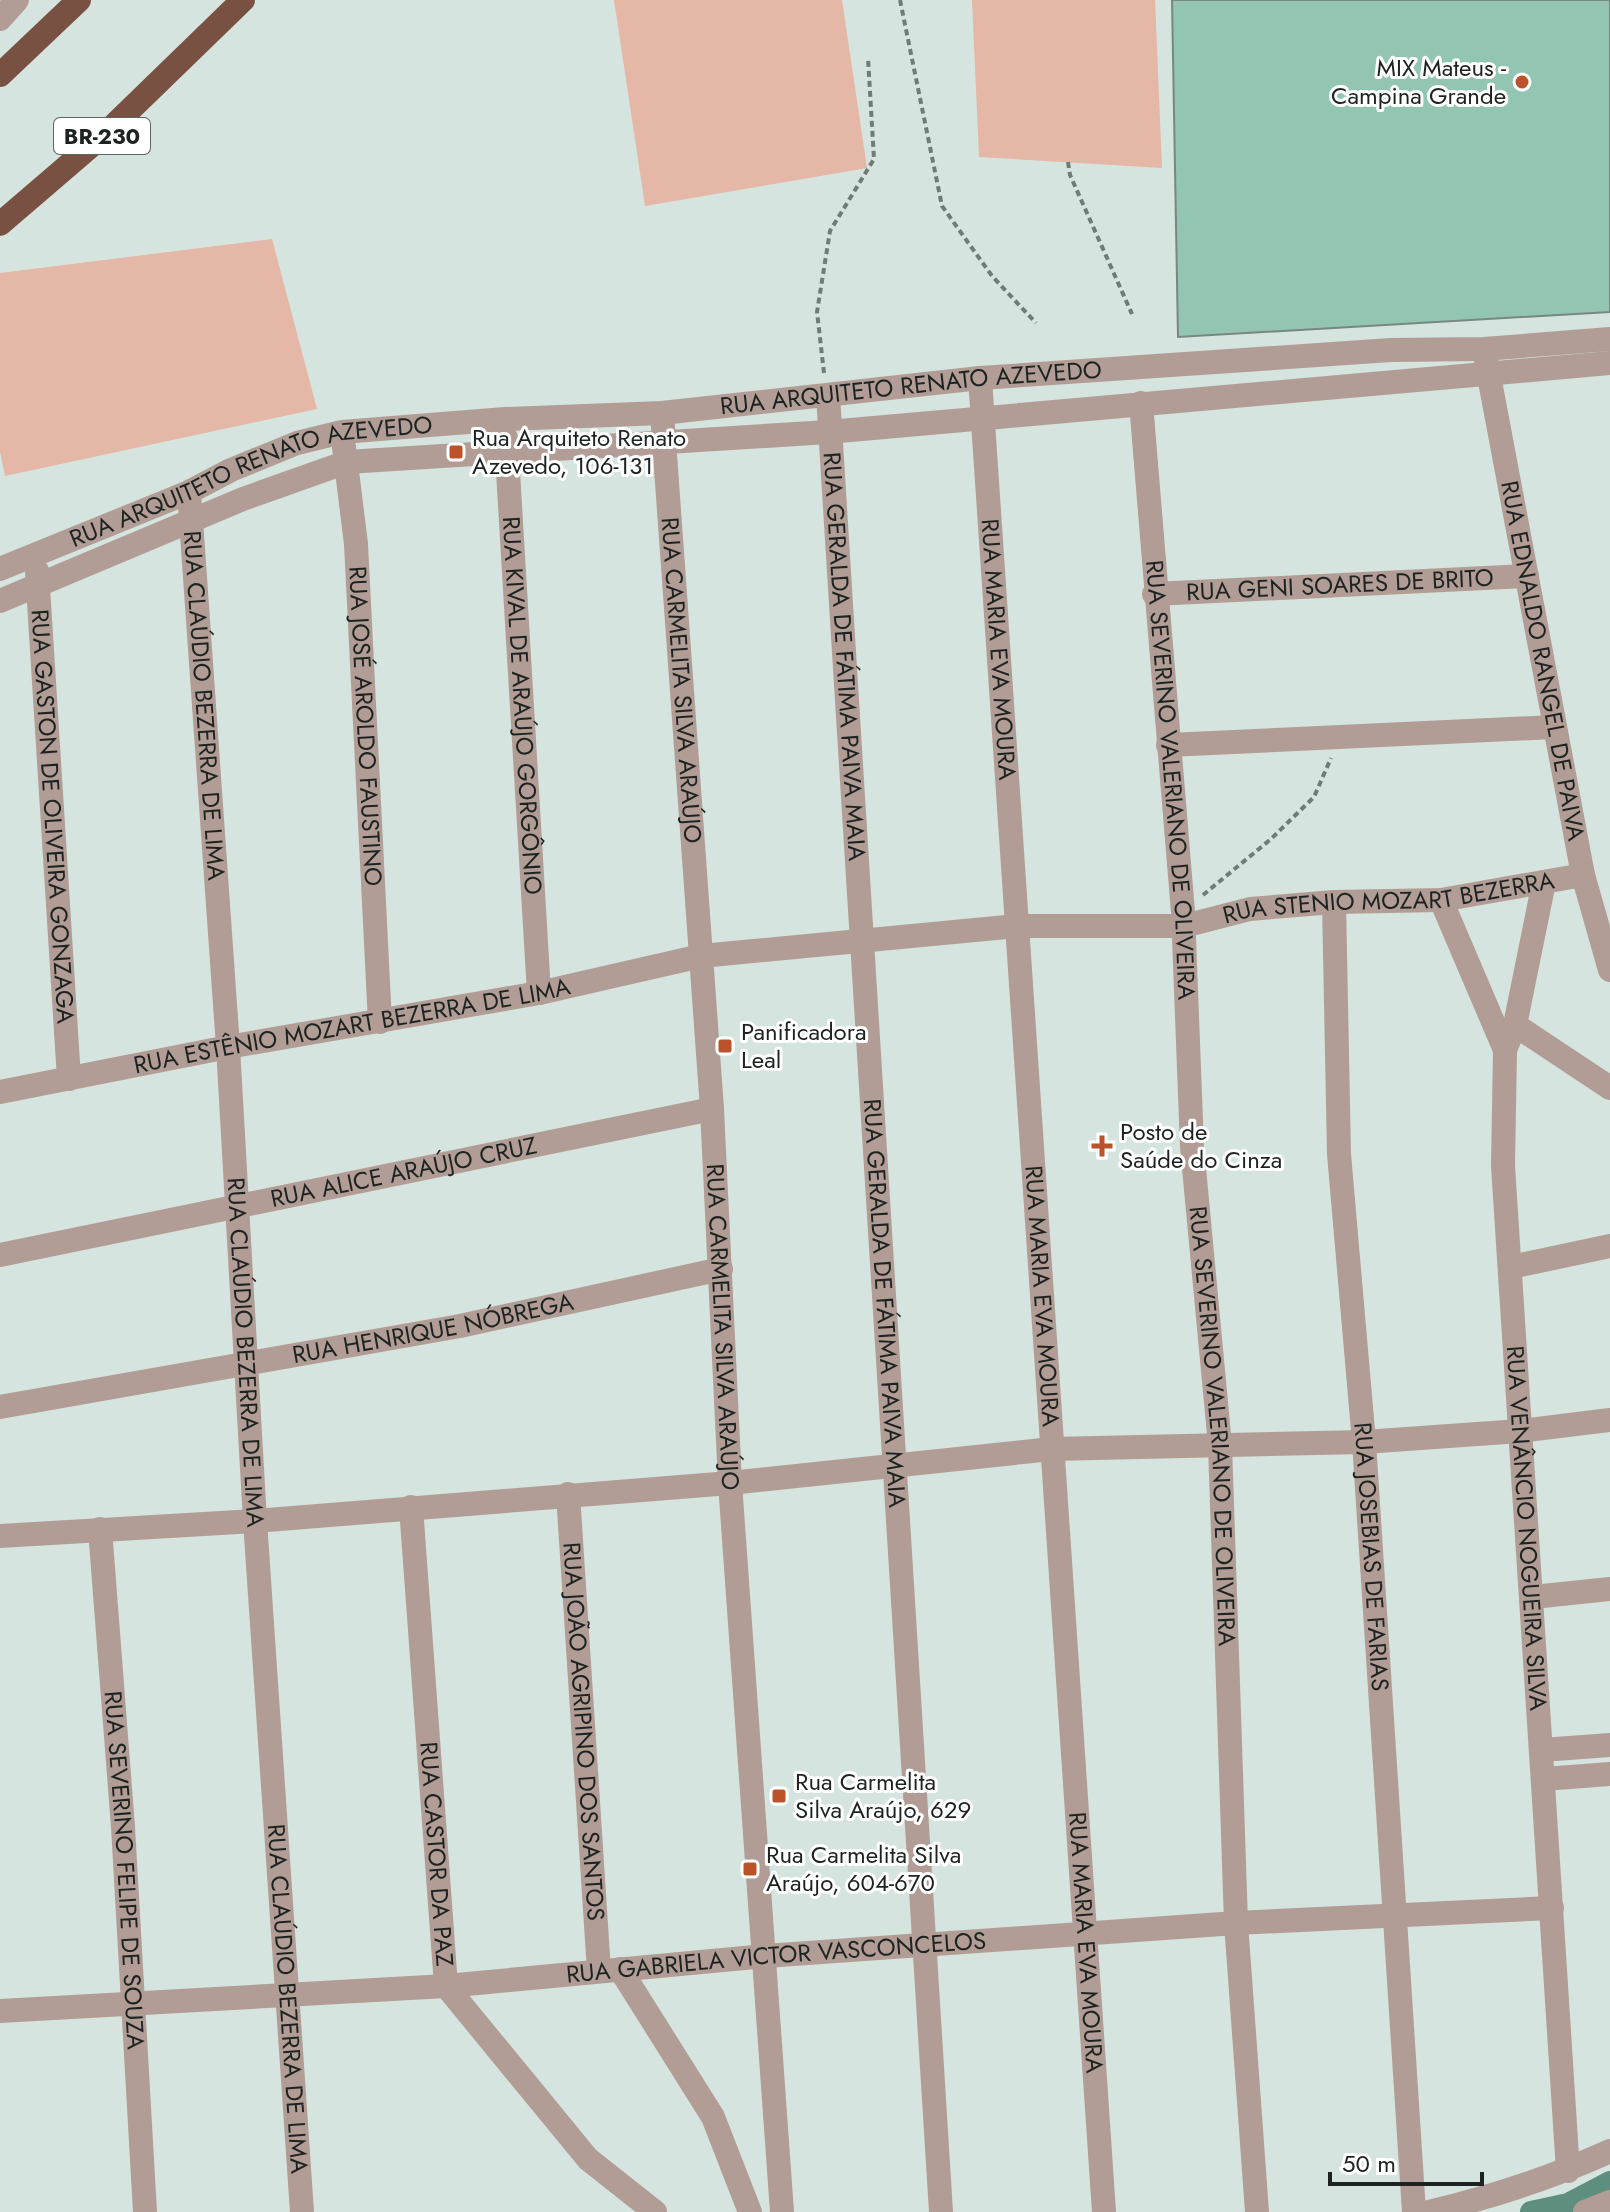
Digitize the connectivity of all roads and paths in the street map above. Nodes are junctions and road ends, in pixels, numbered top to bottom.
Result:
1 (17, 0) edge
2 (243, 0) edge
3 (900, 0) edge
4 (66, 4) edge
5 (0, 19) edge
6 (868, 58) dead end
7 (0, 75) edge
8 (1068, 162) dead end
9 (0, 224) edge
10 (1132, 314) dead end
11 (1036, 323) dead end
12 (1610, 339) edge
13 (1486, 361) junction
14 (1610, 363) edge
15 (980, 378) junction
16 (828, 395) junction
17 (1141, 403) junction
18 (662, 413) junction
19 (983, 417) junction
20 (505, 419) junction
21 (342, 432) junction
22 (828, 432) junction
23 (665, 441) junction
24 (507, 451) junction
25 (347, 462) junction
26 (189, 492) junction
27 (194, 523) junction
28 (34, 555) junction
29 (0, 569) edge
30 (1527, 576) junction
31 (40, 583) junction
32 (1154, 594) junction
33 (0, 601) edge
34 (1554, 727) junction
35 (1340, 737) junction
36 (1168, 745) junction
37 (1583, 875) junction
38 (1544, 882) junction
39 (1441, 900) junction
40 (1334, 902) junction
41 (1183, 919) junction
42 (1017, 926) junction
43 (861, 940) junction
44 (701, 956) junction
45 (1610, 970) edge
46 (539, 993) junction
47 (380, 1022) junction
48 (1515, 1025) junction
49 (228, 1047) junction
50 (1505, 1050) junction
51 (69, 1079) junction
52 (1610, 1088) edge
53 (0, 1092) edge
54 (712, 1109) junction
55 (238, 1208) junction
56 (1610, 1246) edge
57 (0, 1255) edge
58 (1511, 1267) junction
59 (721, 1269) junction
60 (246, 1362) junction
61 (0, 1407) edge
62 (1610, 1420) edge
63 (1520, 1431) junction
64 (1364, 1442) junction
65 (1220, 1445) junction
66 (1052, 1449) junction
67 (895, 1466) junction
68 (730, 1483) junction
69 (568, 1494) junction
70 (411, 1507) junction
71 (255, 1521) junction
72 (100, 1529) junction
73 (0, 1536) edge
74 (1610, 1589) edge
75 (1533, 1597) junction
76 (1610, 1745) edge
77 (1542, 1750) junction
78 (1610, 1774) edge
79 (1544, 1779) junction
80 (1552, 1908) junction
81 (1395, 1916) junction
82 (1236, 1923) junction
83 (1084, 1936) junction
84 (927, 1944) junction
85 (765, 1956) junction
86 (609, 1970) junction
87 (446, 1986) junction
88 (286, 1993) junction
89 (132, 2001) junction
90 (0, 2011) edge
91 (1610, 2151) edge
92 (1568, 2171) junction
93 (145, 2212) edge
94 (302, 2212) edge
95 (655, 2212) edge
96 (750, 2212) edge
97 (782, 2212) edge
98 (941, 2212) edge
99 (1104, 2212) edge
100 (1257, 2212) edge
101 (1414, 2212) edge
102 (1429, 2212) edge

1 - 5 street
2 - 9 highway, BR-230
3 - 11 path
4 - 7 highway
6 - 16 path
8 - 10 path
12 - 13 street, RUA ARQUITETO RENATO AZEVEDO
13 - 14 street, RUA ARQUITETO RENATO AZEVEDO
13 - 15 street, RUA ARQUITETO RENATO AZEVEDO
13 - 17 street, RUA ARQUITETO RENATO AZEVEDO
13 - 30 street, RUA EDNALDO RANGEL DE PAIVA
15 - 16 street, RUA ARQUITETO RENATO AZEVEDO
15 - 19 street, RUA MARIA EVA MOURA
16 - 18 street, RUA ARQUITETO RENATO AZEVEDO
16 - 22 street, RUA GERALDA DE FÁTIMA PAIVA MAIA
17 - 19 street, RUA ARQUITETO RENATO AZEVEDO
17 - 32 street, RUA SEVERINO VALERIANO DE OLIVEIRA
18 - 20 street, RUA ARQUITETO RENATO AZEVEDO
18 - 23 street, RUA CARMELITA SILVA ARAÚJO
19 - 22 street, RUA ARQUITETO RENATO AZEVEDO
19 - 42 street, RUA MARIA EVA MOURA
20 - 21 street, RUA ARQUITETO RENATO AZEVEDO
20 - 24 street, RUA KIVAL DE ARAÚJO GORGÔNIO
21 - 25 street, RUA JOSÉ AROLDO FAUSTINO
21 - 26 street, RUA ARQUITETO RENATO AZEVEDO
22 - 23 street, RUA ARQUITETO RENATO AZEVEDO
22 - 43 street, RUA GERALDA DE FÁTIMA PAIVA MAIA
23 - 24 street, RUA ARQUITETO RENATO AZEVEDO
23 - 44 street, RUA CARMELITA SILVA ARAÚJO
24 - 25 street, RUA ARQUITETO RENATO AZEVEDO
24 - 46 street, RUA KIVAL DE ARAÚJO GORGÔNIO
25 - 27 street, RUA ARQUITETO RENATO AZEVEDO
25 - 47 street, RUA JOSÉ AROLDO FAUSTINO
26 - 27 street, RUA CLAÚDIO BEZERRA DE LIMA
26 - 28 street, RUA ARQUITETO RENATO AZEVEDO
27 - 31 street, RUA ARQUITETO RENATO AZEVEDO
27 - 49 street, RUA CLAÚDIO BEZERRA DE LIMA
28 - 29 street, RUA ARQUITETO RENATO AZEVEDO
28 - 31 street, RUA GASTON DE OLIVEIRA GONZAGA
30 - 32 street, RUA GENI SOARES DE BRITO
30 - 34 street, RUA EDNALDO RANGEL DE PAIVA
31 - 33 street, RUA ARQUITETO RENATO AZEVEDO
31 - 51 street, RUA GASTON DE OLIVEIRA GONZAGA
32 - 36 street, RUA SEVERINO VALERIANO DE OLIVEIRA
34 - 35 street
34 - 37 street, RUA EDNALDO RANGEL DE PAIVA
35 - 36 street
35 - 41 path
36 - 41 street, RUA SEVERINO VALERIANO DE OLIVEIRA
37 - 38 street, RUA STENIO MOZART BEZERRA
37 - 45 street, RUA EDNALDO RANGEL DE PAIVA
38 - 39 street, RUA STENIO MOZART BEZERRA
38 - 48 street
39 - 40 street, RUA STENIO MOZART BEZERRA
39 - 50 street, RUA VENÂNCIO NOGUEIRA SILVA
40 - 41 street, RUA STENIO MOZART BEZERRA
40 - 64 street, RUA JOSEBIAS DE FARIAS
41 - 42 street, RUA STENIO MOZART BEZERRA
41 - 65 street, RUA SEVERINO VALERIANO DE OLIVEIRA
42 - 43 street, RUA STENIO MOZART BEZERRA
42 - 66 street, RUA MARIA EVA MOURA
43 - 44 street, RUA ESTÊNIO MOZART BEZERRA DE LIMA
43 - 67 street, RUA GERALDA DE FÁTIMA PAIVA MAIA
44 - 46 street, RUA ESTÊNIO MOZART BEZERRA DE LIMA
44 - 54 street, RUA CARMELITA SILVA ARAÚJO
46 - 47 street, RUA ESTÊNIO MOZART BEZERRA DE LIMA
47 - 49 street, RUA ESTÊNIO MOZART BEZERRA DE LIMA
48 - 50 street
48 - 52 street
49 - 51 street, RUA ESTÊNIO MOZART BEZERRA DE LIMA
49 - 55 street, RUA CLAÚDIO BEZERRA DE LIMA
50 - 58 street, RUA VENÂNCIO NOGUEIRA SILVA
51 - 53 street, RUA ESTÊNIO MOZART BEZERRA DE LIMA
54 - 55 street, RUA ALICE ARAÚJO CRUZ
54 - 59 street, RUA CARMELITA SILVA ARAÚJO
55 - 57 street, RUA ALICE ARAÚJO CRUZ
55 - 60 street, RUA CLAÚDIO BEZERRA DE LIMA
56 - 58 street
58 - 63 street, RUA VENÂNCIO NOGUEIRA SILVA
59 - 60 street, RUA HENRIQUE NÓBREGA
59 - 68 street, RUA CARMELITA SILVA ARAÚJO
60 - 61 street, RUA HENRIQUE NÓBREGA
60 - 71 street, RUA CLAÚDIO BEZERRA DE LIMA
62 - 63 street
63 - 64 street
63 - 75 street, RUA VENÂNCIO NOGUEIRA SILVA
64 - 65 street
64 - 81 street, RUA JOSEBIAS DE FARIAS
65 - 66 street
65 - 82 street, RUA SEVERINO VALERIANO DE OLIVEIRA
66 - 67 street
66 - 83 street, RUA MARIA EVA MOURA
67 - 68 street
67 - 84 street, RUA GERALDA DE FÁTIMA PAIVA MAIA
68 - 69 street
68 - 85 street, RUA CARMELITA SILVA ARAÚJO
69 - 70 street
69 - 86 street, RUA JOÃO AGRIPINO DOS SANTOS
70 - 71 street
70 - 87 street, RUA CASTOR DA PAZ
71 - 72 street
71 - 88 street, RUA CLAÚDIO BEZERRA DE LIMA
72 - 73 street
72 - 89 street, RUA SEVERINO FELIPE DE SOUZA
74 - 75 street
75 - 77 street, RUA VENÂNCIO NOGUEIRA SILVA
76 - 77 street
77 - 79 street, RUA VENÂNCIO NOGUEIRA SILVA
78 - 79 street
79 - 80 street, RUA VENÂNCIO NOGUEIRA SILVA
80 - 81 street, RUA GABRIELA VICTOR VASCONCELOS
80 - 92 street, RUA VENÂNCIO NOGUEIRA SILVA
81 - 82 street, RUA GABRIELA VICTOR VASCONCELOS
81 - 101 street, RUA JOSEBIAS DE FARIAS
82 - 83 street, RUA GABRIELA VICTOR VASCONCELOS
82 - 100 street, RUA SEVERINO VALERIANO DE OLIVEIRA
83 - 84 street, RUA GABRIELA VICTOR VASCONCELOS
83 - 99 street, RUA MARIA EVA MOURA
84 - 85 street, RUA GABRIELA VICTOR VASCONCELOS
84 - 98 street, RUA GERALDA DE FÁTIMA PAIVA MAIA
85 - 86 street, RUA GABRIELA VICTOR VASCONCELOS
85 - 97 street, RUA CARMELITA SILVA ARAÚJO
86 - 87 street, RUA GABRIELA VICTOR VASCONCELOS
86 - 96 street
87 - 88 street, RUA GABRIELA VICTOR VASCONCELOS
87 - 95 street, RUA CASTOR DA PAZ
88 - 89 street, RUA GABRIELA VICTOR VASCONCELOS
88 - 94 street, RUA CLAÚDIO BEZERRA DE LIMA
89 - 90 street, RUA GABRIELA VICTOR VASCONCELOS
89 - 93 street, RUA SEVERINO FELIPE DE SOUZA
91 - 92 street
92 - 102 street

